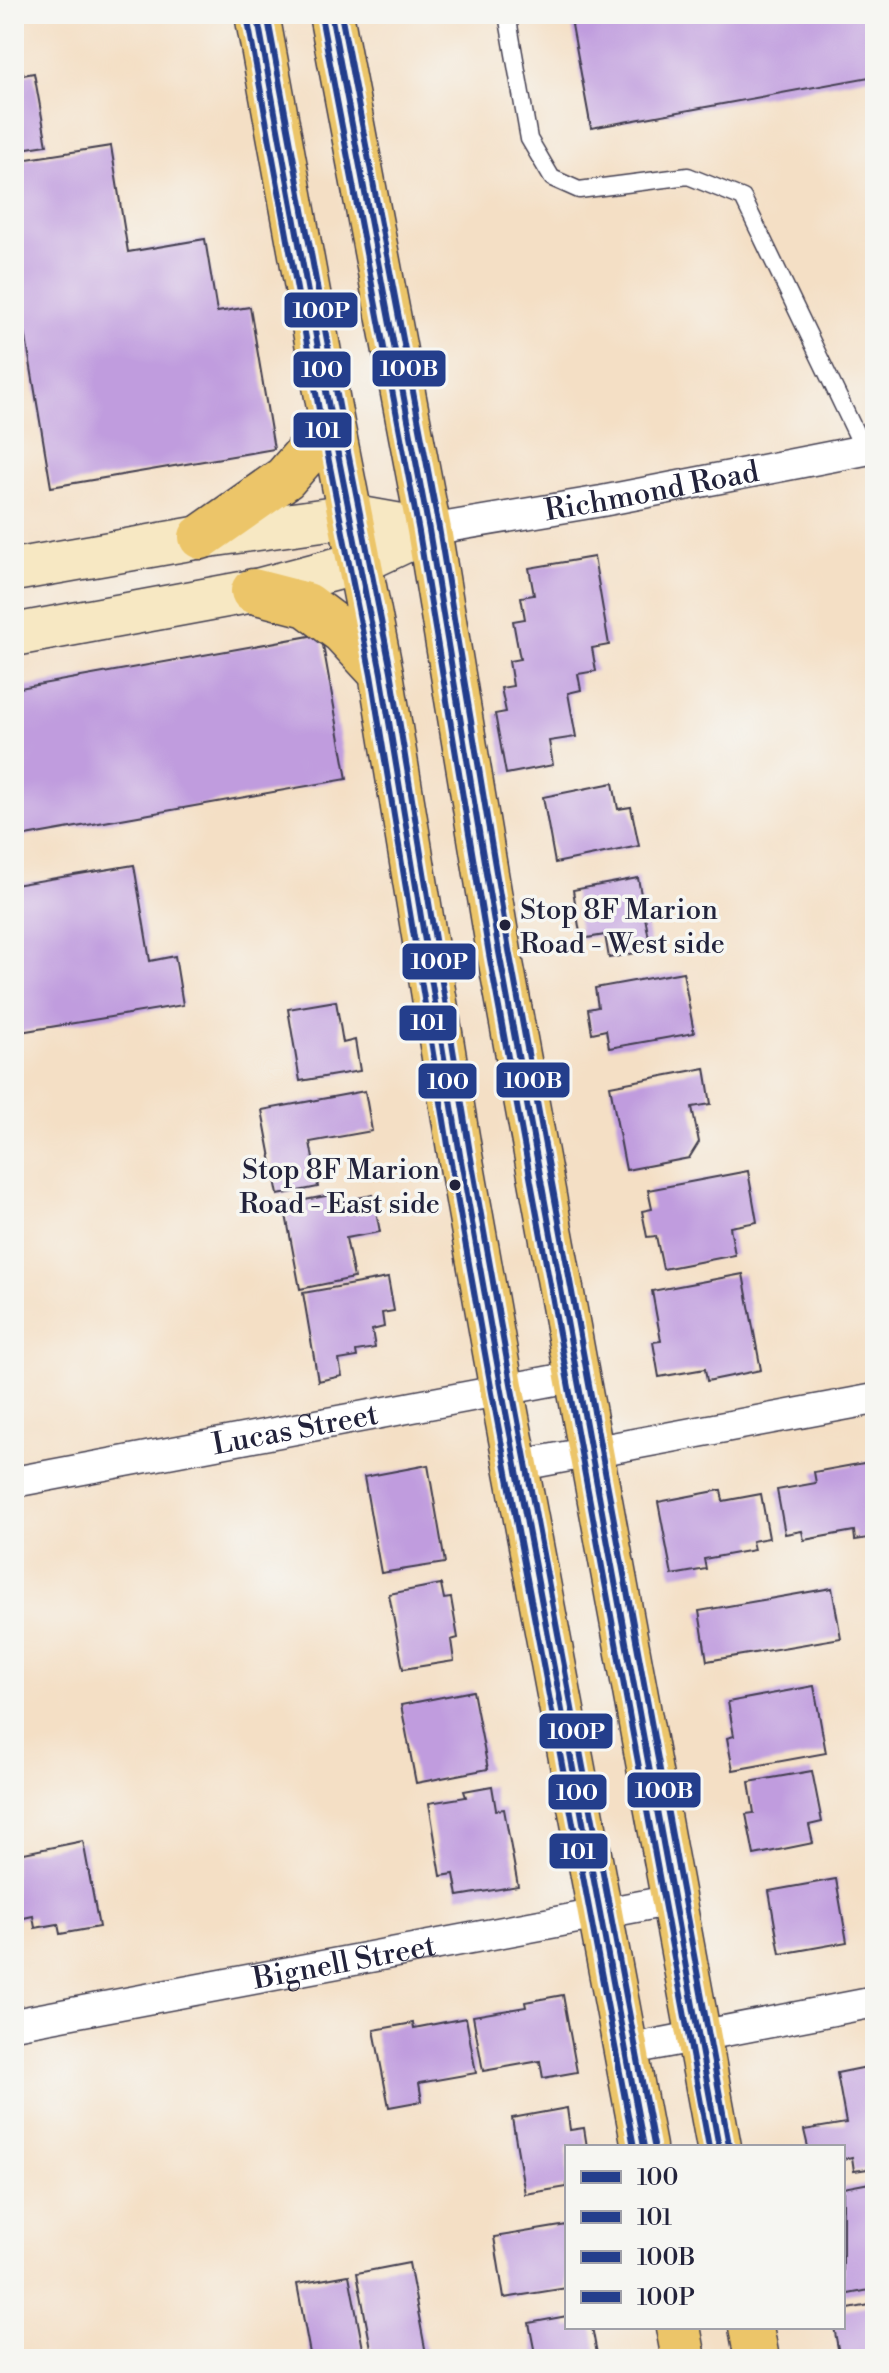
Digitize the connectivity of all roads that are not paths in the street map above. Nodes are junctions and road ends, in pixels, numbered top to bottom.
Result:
1 (257, 14) edge
2 (331, 14) edge
3 (507, 14) edge
4 (332, 424) junction
5 (869, 449) edge
6 (350, 516) junction
7 (429, 530) junction
8 (201, 537) junction
9 (359, 563) junction
10 (14, 570) edge
11 (253, 591) junction
12 (14, 635) edge
13 (381, 673) junction
14 (577, 1376) junction
15 (502, 1391) junction
16 (875, 1399) edge
17 (591, 1452) junction
18 (516, 1466) junction
19 (14, 1482) edge
20 (673, 1900) junction
21 (600, 1913) junction
22 (875, 2002) edge
23 (14, 2024) edge
24 (699, 2035) junction
25 (626, 2050) junction
26 (644, 2145) edge
27 (719, 2145) edge
28 (678, 2329) edge
29 (751, 2329) edge
30 (684, 2359) edge
31 (757, 2359) edge

1 - 4 main road
2 - 7 main road
3 - 5 lane
4 - 6 main road
4 - 8 main road
5 - 7 street, Richmond Road
6 - 7 main road, Richmond Road
6 - 8 main road, Richmond Road
6 - 9 main road
7 - 9 main road, Richmond Road
7 - 14 main road
8 - 10 main road, Richmond Road
9 - 11 main road, Richmond Road
9 - 13 main road
11 - 12 main road, Richmond Road
11 - 13 main road
13 - 15 main road
14 - 15 street, Lucas Street
14 - 17 main road
15 - 18 main road
15 - 19 street, Lucas Street
16 - 17 street
17 - 18 street
17 - 20 main road
18 - 21 main road
20 - 21 street, Bignell Street
20 - 24 main road
21 - 23 street, Bignell Street
21 - 25 main road
22 - 24 street
24 - 25 street
24 - 27 main road
25 - 26 main road
28 - 30 main road
29 - 31 main road

